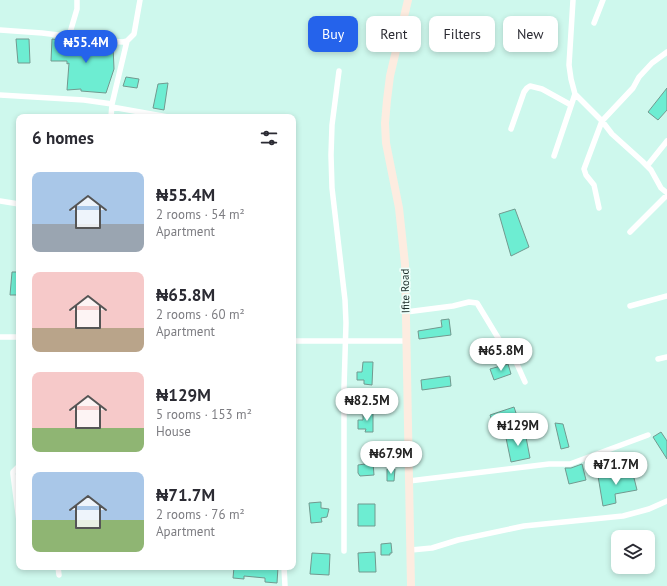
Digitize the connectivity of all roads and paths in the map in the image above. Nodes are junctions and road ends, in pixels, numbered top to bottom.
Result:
1 (78, 0) edge
2 (140, 0) edge
3 (408, 0) edge
4 (573, 0) edge
5 (603, 0) edge
6 (594, 23) dead end
7 (0, 30) edge
8 (69, 36) junction
9 (127, 41) junction
10 (667, 52) edge
11 (339, 71) dead end
12 (575, 94) junction
13 (0, 95) edge
14 (571, 105) junction
15 (112, 106) junction
16 (111, 114) edge
17 (153, 114) edge
18 (602, 121) junction
19 (511, 129) dead end
20 (667, 141) edge
21 (554, 156) dead end
22 (647, 166) junction
23 (667, 194) edge
24 (0, 201) edge
25 (16, 204) edge
26 (599, 208) dead end
27 (630, 232) dead end
28 (667, 296) edge
29 (630, 306) dead end
30 (406, 312) junction
31 (0, 337) edge
32 (16, 337) edge
33 (296, 341) edge
34 (345, 341) junction
35 (406, 342) junction
36 (667, 357) edge
37 (658, 359) dead end
38 (525, 382) dead end
39 (648, 435) dead end
40 (16, 469) edge
41 (408, 480) junction
42 (16, 498) edge
43 (667, 501) edge
44 (344, 550) dead end
45 (411, 550) junction
46 (58, 570) edge
47 (284, 570) edge
48 (59, 575) dead end
49 (285, 586) edge
50 (411, 586) edge

1 - 8 street
2 - 9 street
3 - 30 street, Ifite Road
4 - 12 street
5 - 6 street
7 - 8 street
8 - 9 street
9 - 15 street
10 - 18 street
11 - 34 street
12 - 14 street
12 - 18 street
13 - 15 street
14 - 19 street
14 - 21 street
15 - 16 street
15 - 17 street
18 - 22 street
18 - 26 street
20 - 22 street
22 - 23 street
23 - 27 street
24 - 25 street
28 - 29 street
30 - 35 street, Ifite Road
30 - 38 street
31 - 32 street
33 - 34 street
34 - 35 street
34 - 44 street
35 - 41 street, Ifite Road
36 - 37 street
39 - 41 street
40 - 42 street
41 - 45 street, Ifite Road
43 - 45 street
45 - 50 street, Ifite Road
46 - 48 street
47 - 49 street

